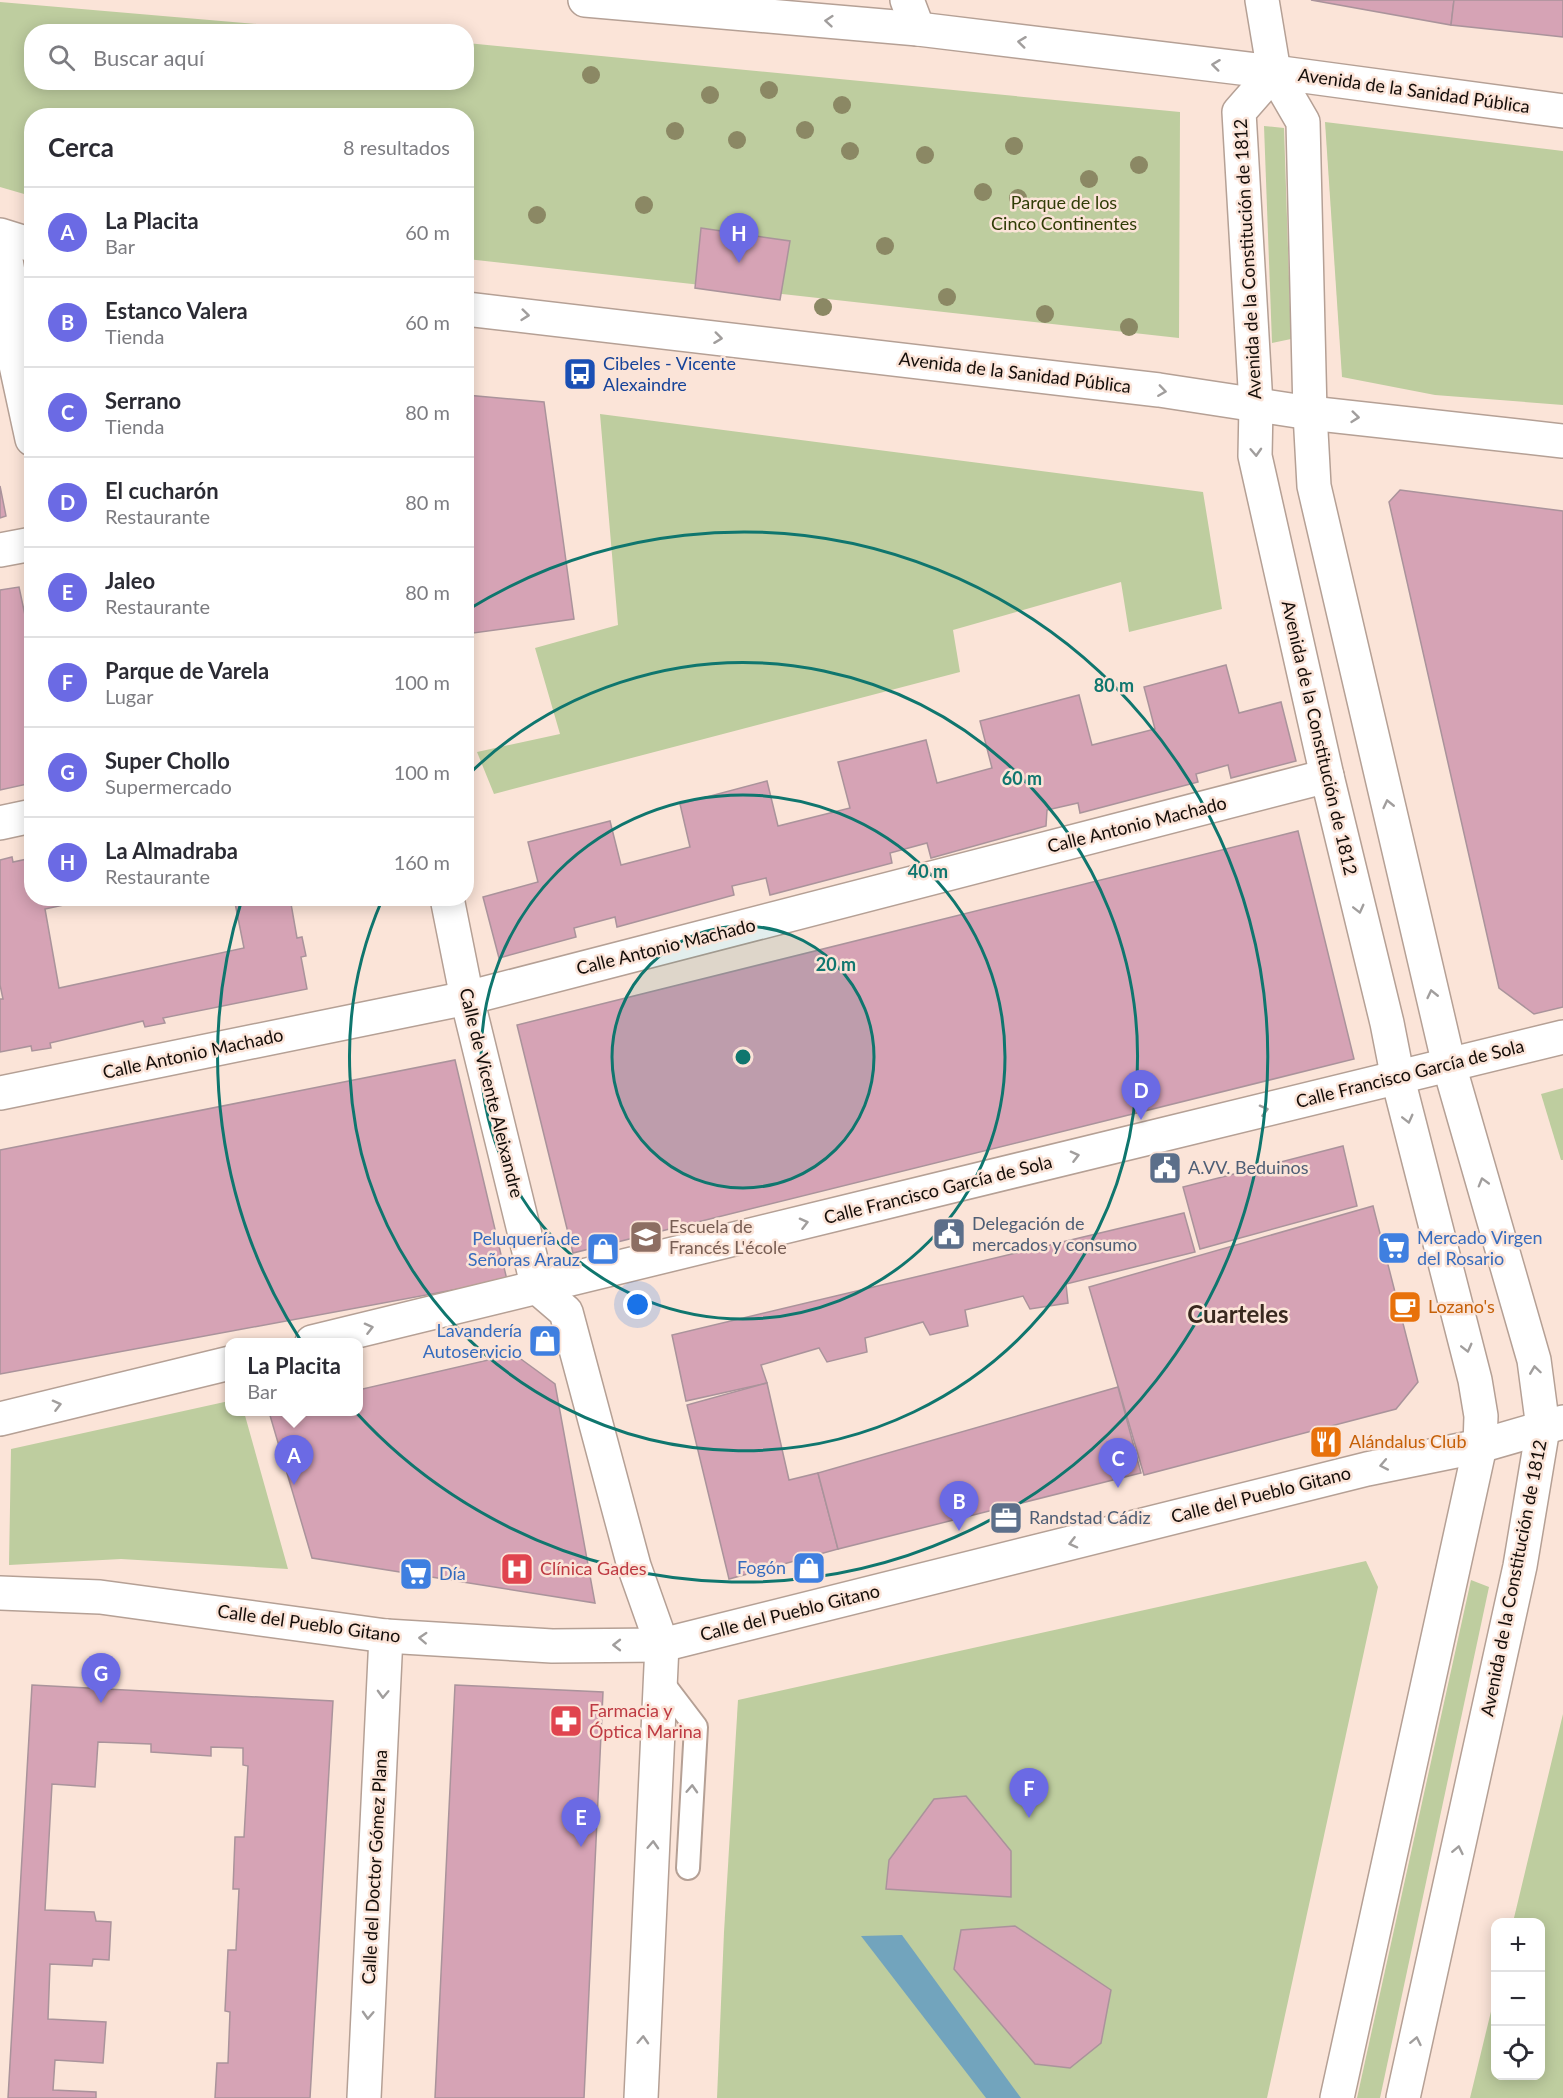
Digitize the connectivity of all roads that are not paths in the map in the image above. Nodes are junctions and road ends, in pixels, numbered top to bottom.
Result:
1 (585, 0) edge
2 (1262, 0) edge
3 (913, 14) edge
4 (1274, 72) junction
5 (1563, 111) edge
6 (14, 248) edge
7 (474, 310) edge
8 (24, 402) edge
9 (1256, 405) junction
10 (1310, 413) junction
11 (1563, 441) edge
12 (24, 546) edge
13 (0, 550) edge
14 (1327, 776) junction
15 (24, 818) edge
16 (0, 823) edge
17 (449, 906) edge
18 (467, 998) junction
19 (1563, 1037) edge
20 (1449, 1065) junction
21 (1398, 1078) junction
22 (0, 1093) edge
23 (538, 1288) junction
24 (329, 1338) edge
25 (225, 1364) edge
26 (0, 1419) edge
27 (1553, 1425) edge
28 (1480, 1446) junction
29 (0, 1593) edge
30 (386, 1636) junction
31 (662, 1645) junction
32 (661, 1681) junction
33 (687, 1868) dead end
34 (364, 2098) edge
35 (640, 2098) edge
36 (1337, 2098) edge
37 (1403, 2098) edge

3 -> 1 street, Avenida de la Sanidad Pública
2 - 4 street
4 -> 3 street, Avenida de la Sanidad Pública
4 - 5 street, Avenida de la Sanidad Pública
4 - 9 street, Avenida de la Constitución de 1812
4 - 10 street, Avenida de la Constitución de 1812
6 - 8 street
7 -> 9 street, Avenida de la Sanidad Pública
9 - 10 street, Avenida de la Sanidad Pública
9 -> 14 street, Avenida de la Constitución de 1812
10 -> 11 street, Avenida de la Sanidad Pública
20 -> 10 street, Avenida de la Constitución de 1812
12 - 13 street
14 - 18 street, Calle Antonio Machado
14 -> 21 street, Avenida de la Constitución de 1812
15 - 16 street
17 - 18 street, Calle de Vicente Aleixandre
18 - 22 street, Calle Antonio Machado
18 - 23 street, Calle de Vicente Aleixandre
19 - 20 street, Calle Francisco García de Sola
20 - 21 street, Calle Francisco García de Sola
27 -> 20 street, Avenida de la Constitución de 1812
23 -> 21 street, Calle Francisco García de Sola
21 -> 28 street, Avenida de la Constitución de 1812
24 -> 23 street, Calle Francisco García de Sola
23 - 31 street
26 -> 25 street
27 - 28 street, Calle del Pueblo Gitano
37 -> 27 street, Avenida de la Constitución de 1812
28 -> 31 street, Calle del Pueblo Gitano
28 - 36 street, Avenida de la Constitución de 1812
29 - 30 street, Calle del Pueblo Gitano
31 -> 30 street, Calle del Pueblo Gitano
30 -> 34 street, Calle del Doctor Gómez Plana
31 - 32 street
33 -> 32 lane
35 -> 32 street

